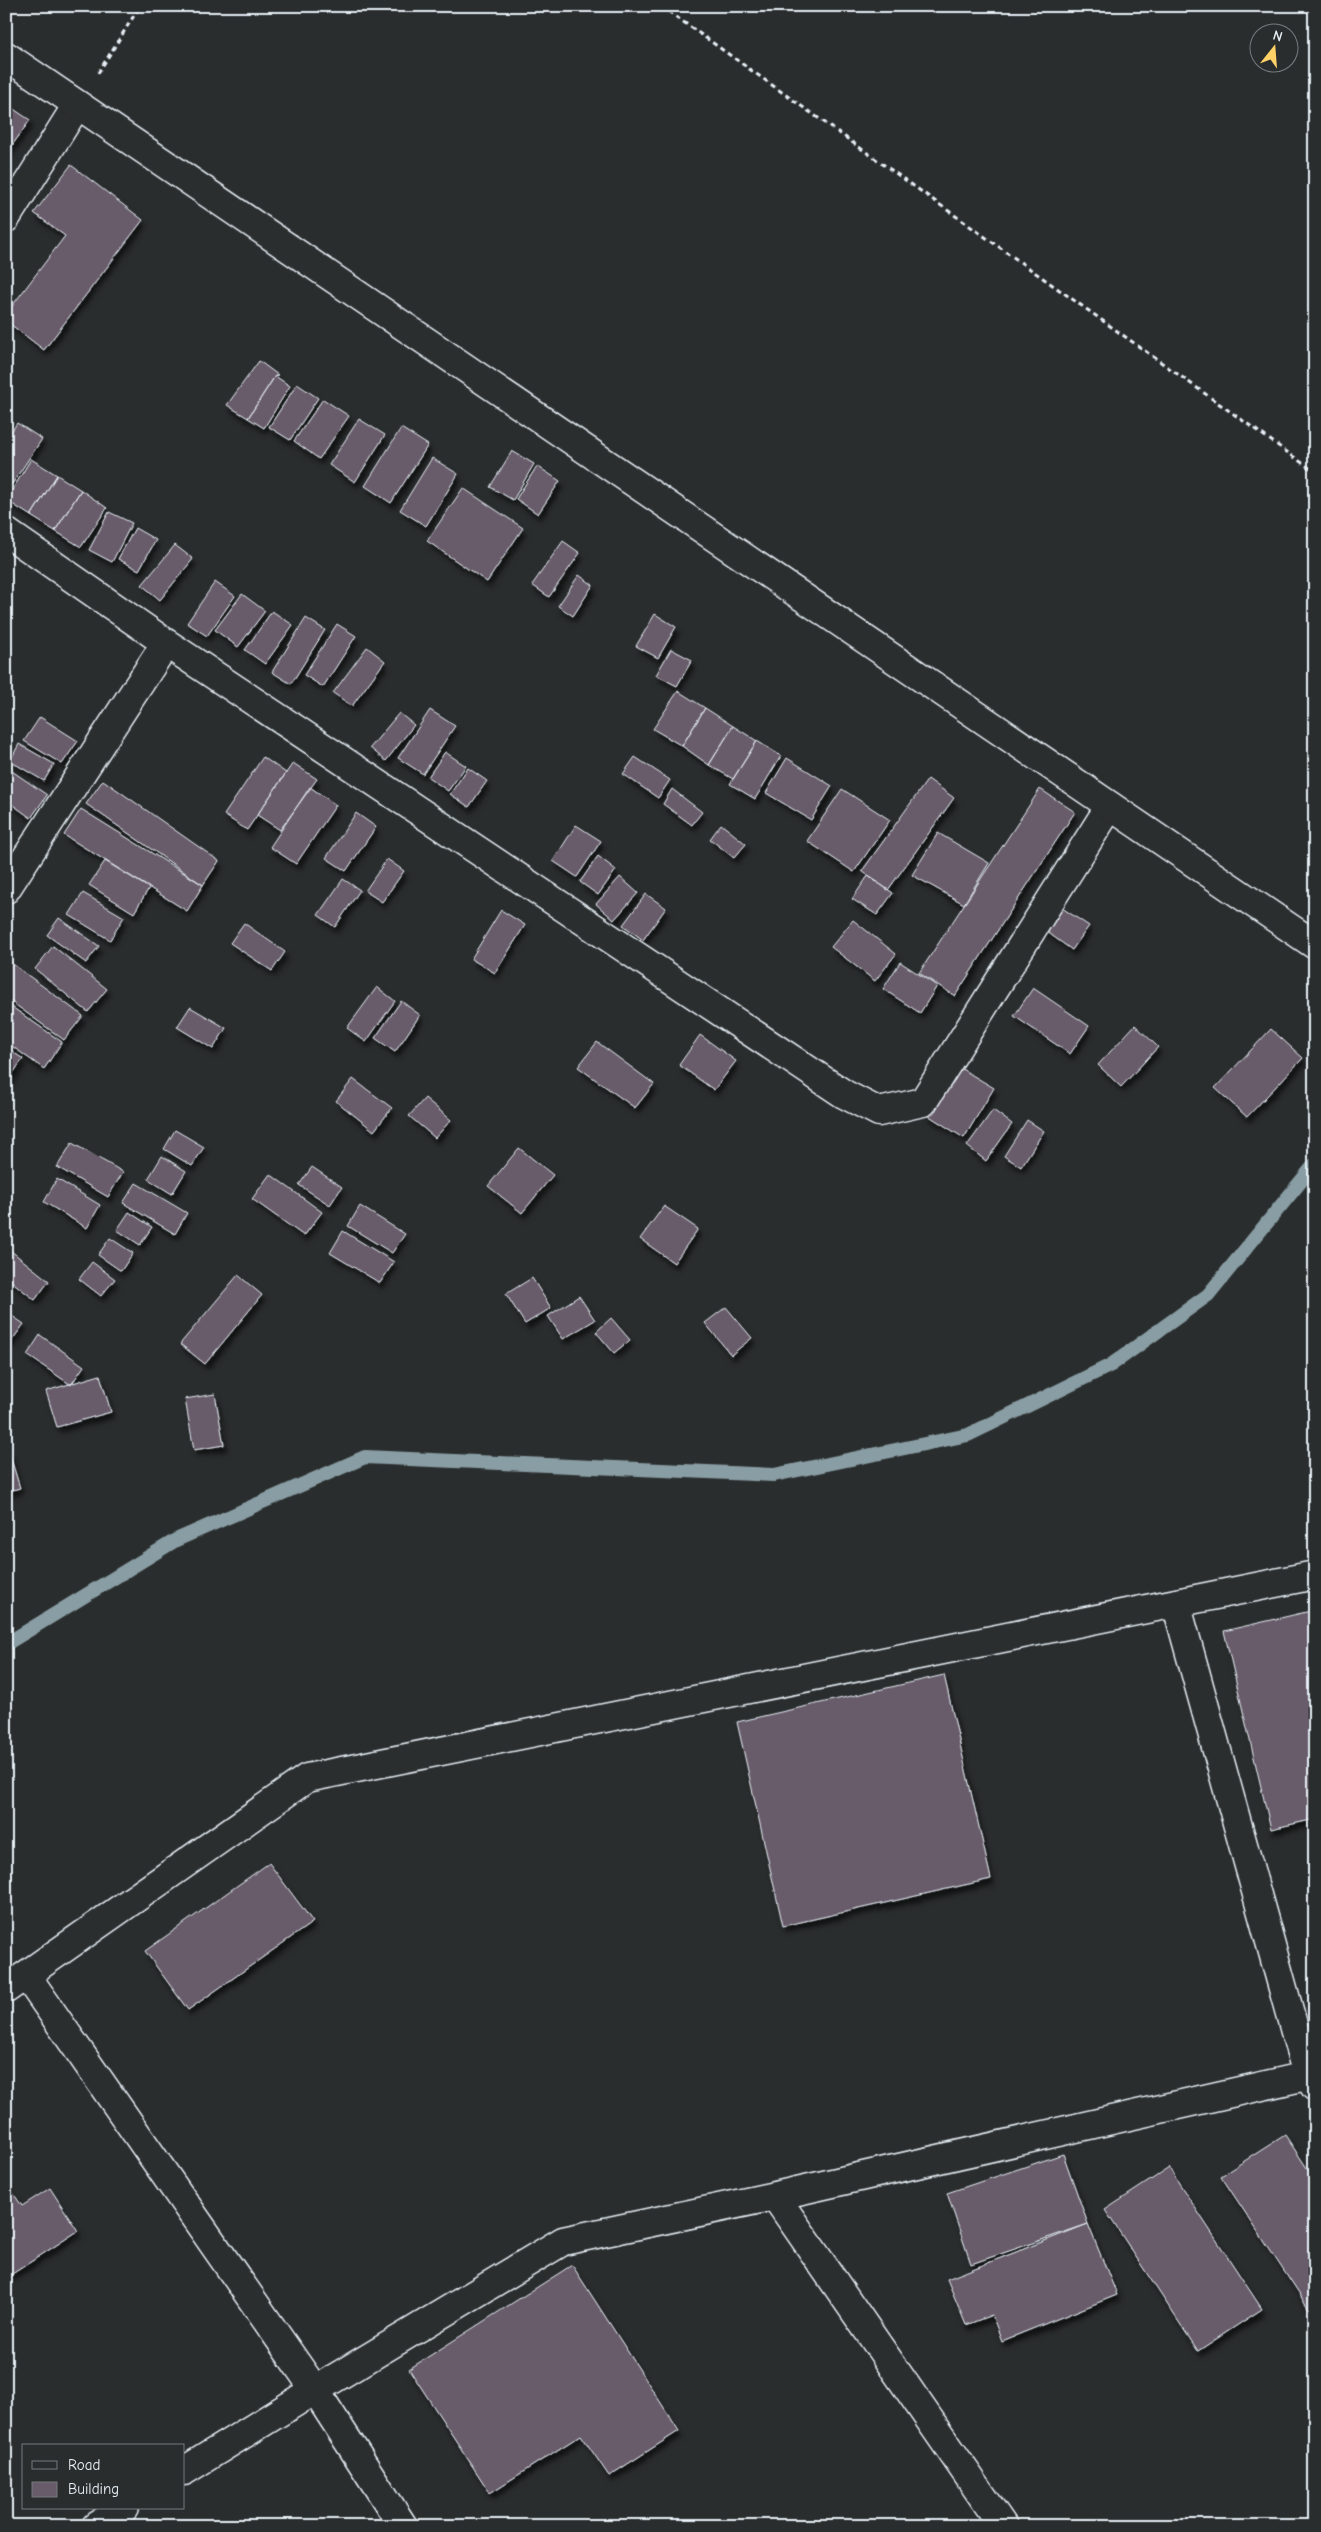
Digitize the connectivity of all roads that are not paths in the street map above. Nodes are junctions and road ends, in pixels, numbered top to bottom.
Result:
1 (6, 56) edge
2 (77, 105) junction
3 (6, 218) edge
4 (6, 532) edge
5 (166, 643) junction
6 (1110, 806) junction
7 (6, 889) edge
8 (1315, 945) edge
9 (1315, 1575) edge
10 (1176, 1603) junction
11 (16, 1982) edge
12 (1312, 2079) edge
13 (776, 2196) junction
14 (314, 2390) junction
15 (185, 2470) edge
16 (121, 2510) edge
17 (96, 2526) edge
18 (403, 2526) edge
19 (1003, 2526) edge

1 - 2 street
2 - 3 street
2 - 6 street
4 - 5 street
5 - 6 street
5 - 7 street
6 - 8 street
9 - 10 street
10 - 11 street
10 - 12 street
11 - 14 street
12 - 13 street
13 - 14 street
13 - 19 street
14 - 15 street
14 - 18 street
16 - 17 street

